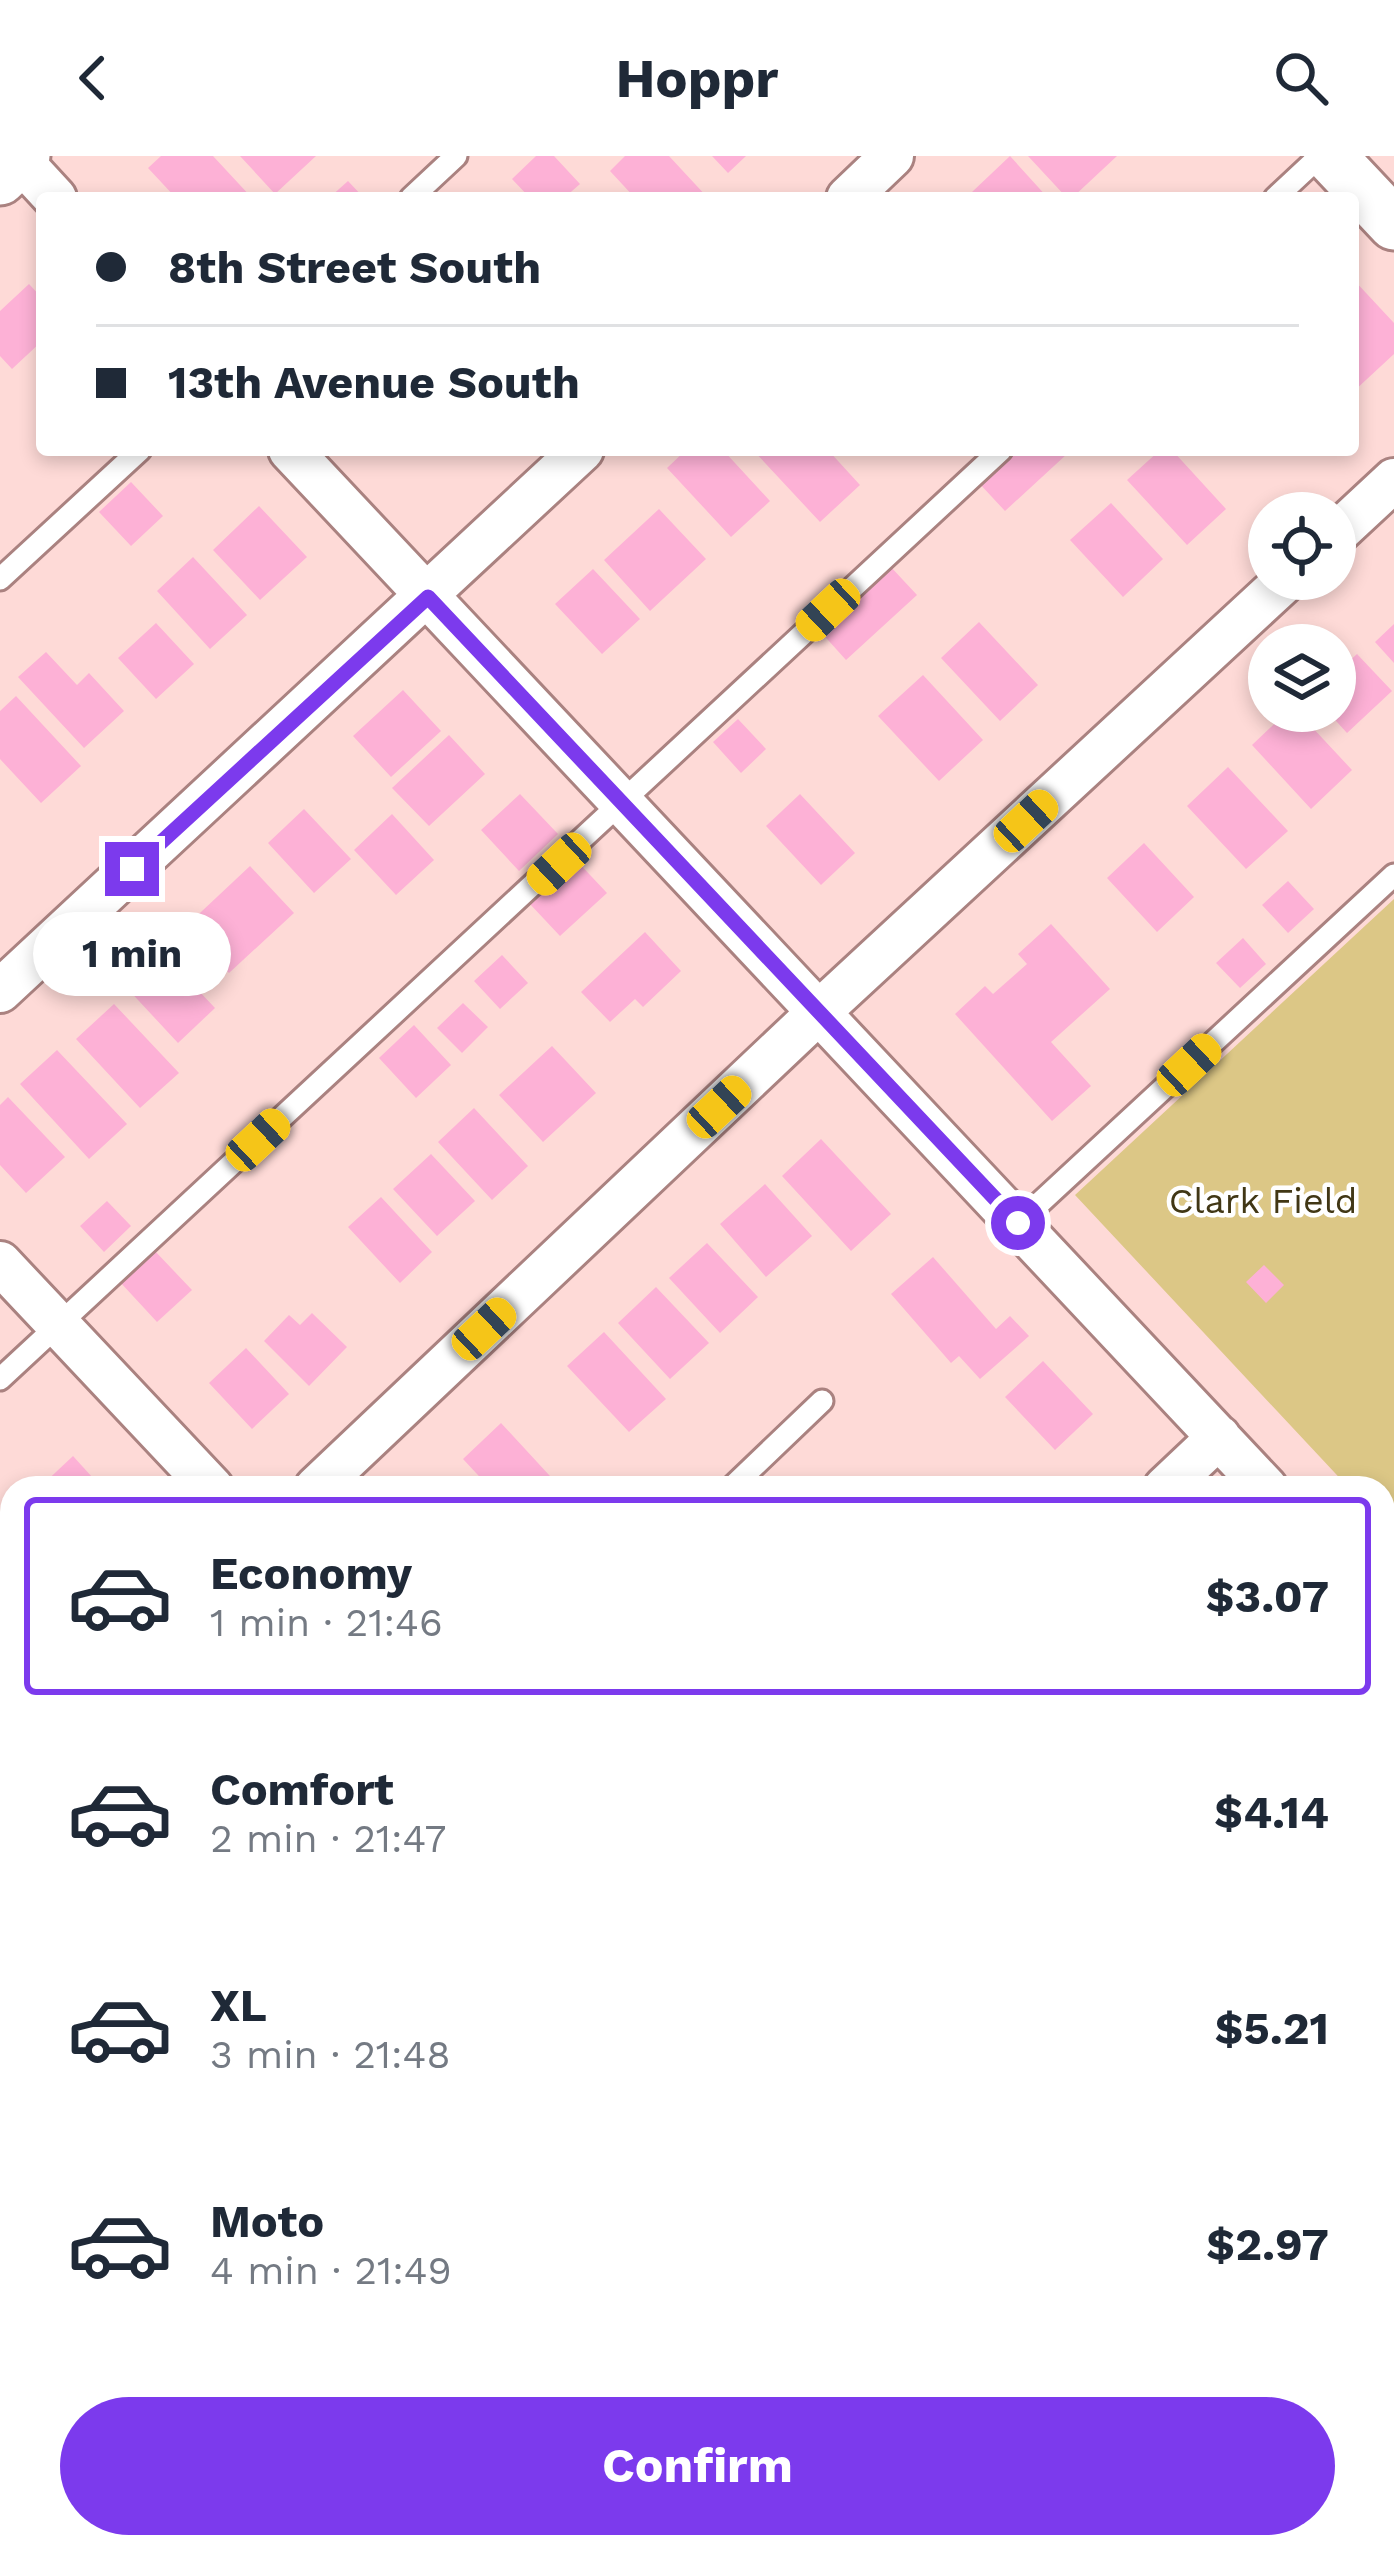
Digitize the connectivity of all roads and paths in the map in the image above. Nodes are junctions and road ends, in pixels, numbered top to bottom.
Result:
1 (456, 156) edge
2 (892, 156) edge
3 (1320, 156) edge
4 (1330, 156) edge
5 (15, 165) edge
6 (49, 192) edge
7 (417, 192) edge
8 (854, 192) edge
9 (1281, 192) edge
10 (1394, 224) edge
11 (134, 456) edge
12 (296, 456) edge
13 (577, 456) edge
14 (995, 456) edge
15 (1394, 480) edge
16 (1356, 515) edge
17 (0, 580) edge
18 (428, 597) junction
19 (1264, 600) edge
20 (621, 801) junction
21 (1394, 875) edge
22 (0, 991) edge
23 (820, 1012) junction
24 (1018, 1223) junction
25 (0, 1262) edge
26 (58, 1325) junction
27 (0, 1379) edge
28 (823, 1400) dead end
29 (1219, 1437) junction
30 (201, 1476) edge
31 (329, 1476) edge
32 (744, 1476) edge
33 (1178, 1476) edge
34 (1255, 1476) edge

1 - 7 lane
2 - 8 street
3 - 9 lane
4 - 10 street
5 - 6 street
11 - 17 lane
12 - 18 street
13 - 18 street
14 - 20 lane
15 - 16 street
18 - 20 street
18 - 22 street
19 - 23 street
20 - 23 street
20 - 26 lane
21 - 24 lane
23 - 24 street
23 - 31 street
24 - 29 street
25 - 26 street
26 - 27 lane
26 - 30 street
28 - 32 lane
29 - 33 street
29 - 34 street

